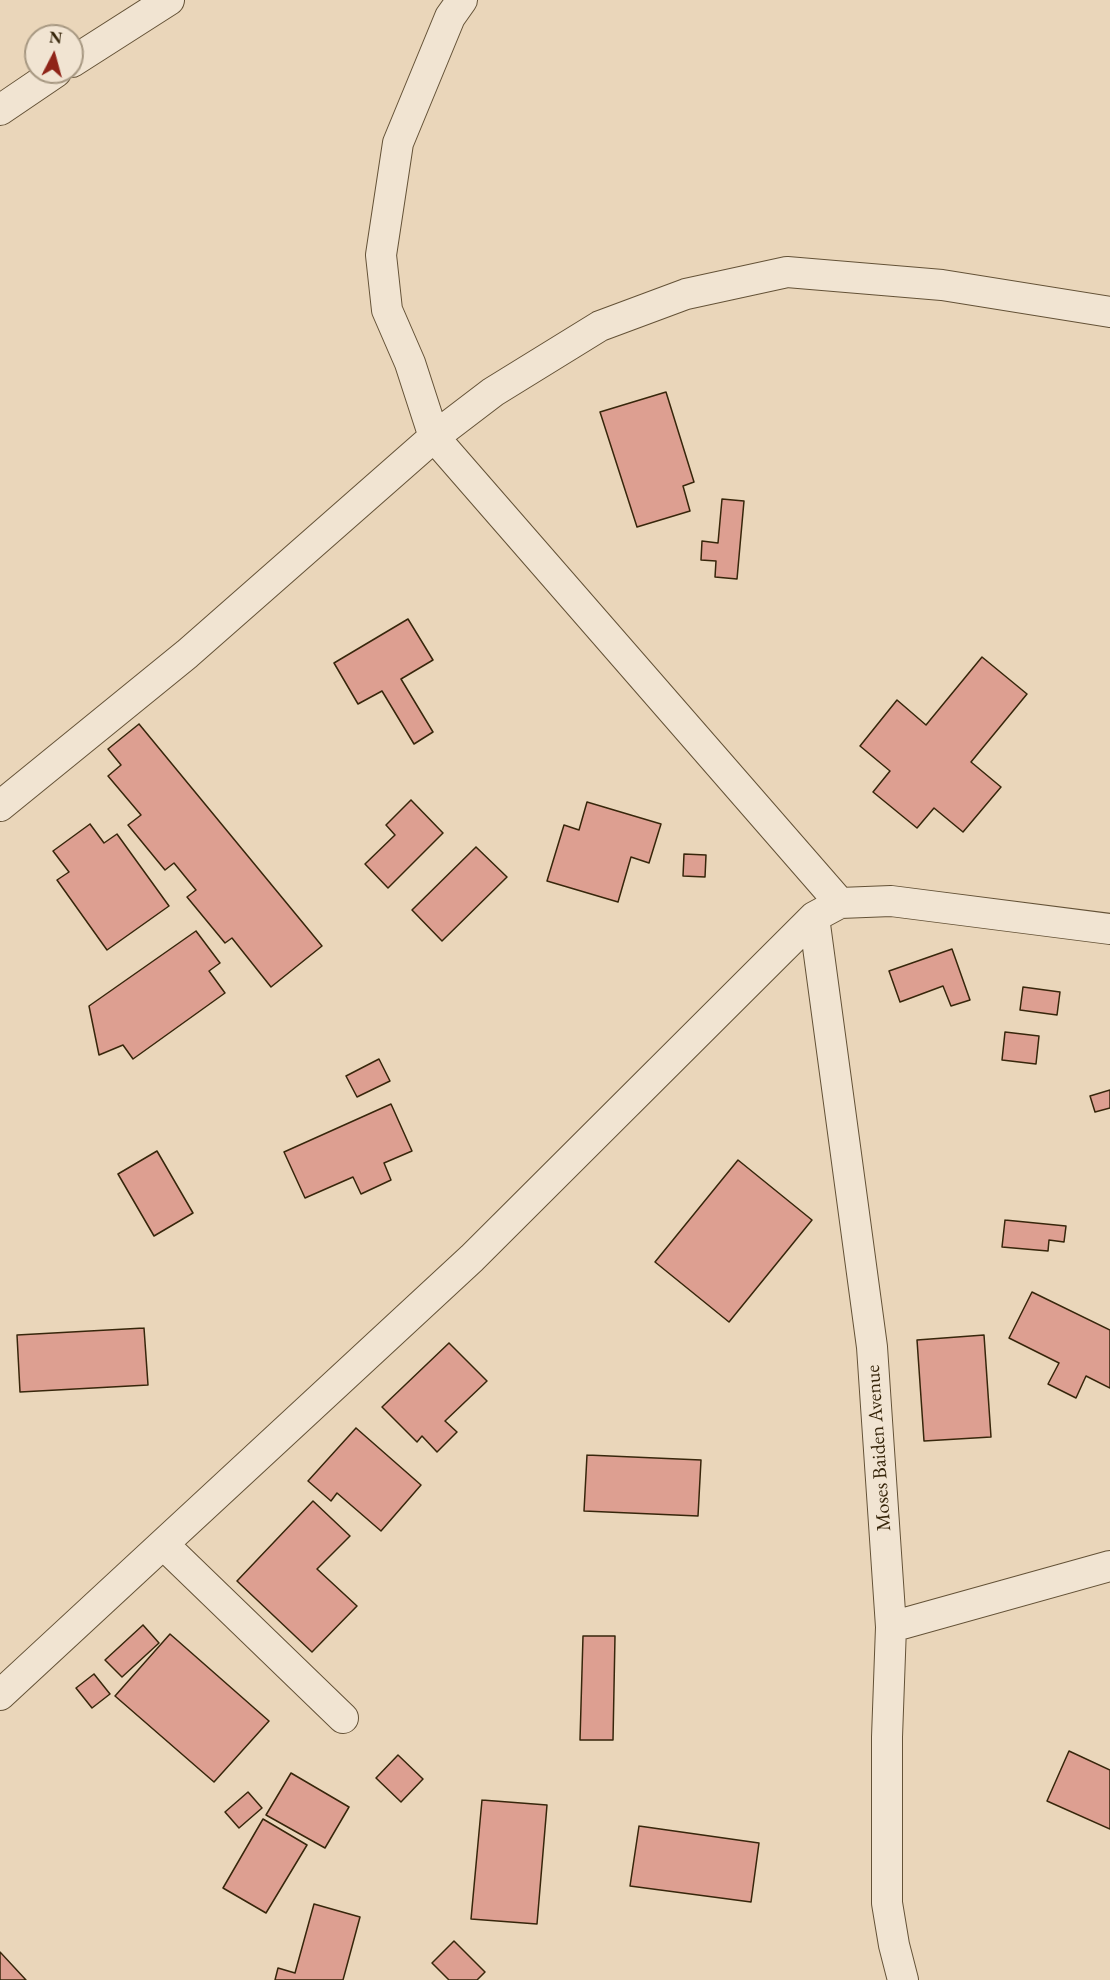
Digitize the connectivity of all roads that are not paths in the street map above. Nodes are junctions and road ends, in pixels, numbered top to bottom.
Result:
1 (169, 0) edge
2 (462, 0) edge
3 (84, 54) edge
4 (38, 84) edge
5 (0, 110) edge
6 (1110, 312) edge
7 (434, 437) junction
8 (0, 806) edge
9 (840, 903) junction
10 (814, 917) junction
11 (1110, 929) edge
12 (164, 1545) junction
13 (1110, 1566) edge
14 (891, 1627) junction
15 (0, 1695) edge
16 (342, 1718) dead end
17 (903, 1980) edge

1 - 3 street
2 - 7 street
4 - 5 street
6 - 7 street
7 - 8 street
7 - 9 street
9 - 10 street
9 - 11 street
10 - 12 street
10 - 14 street, Moses Baiden Avenue
12 - 15 street
12 - 16 street
13 - 14 street
14 - 17 street, Moses Baiden Avenue

